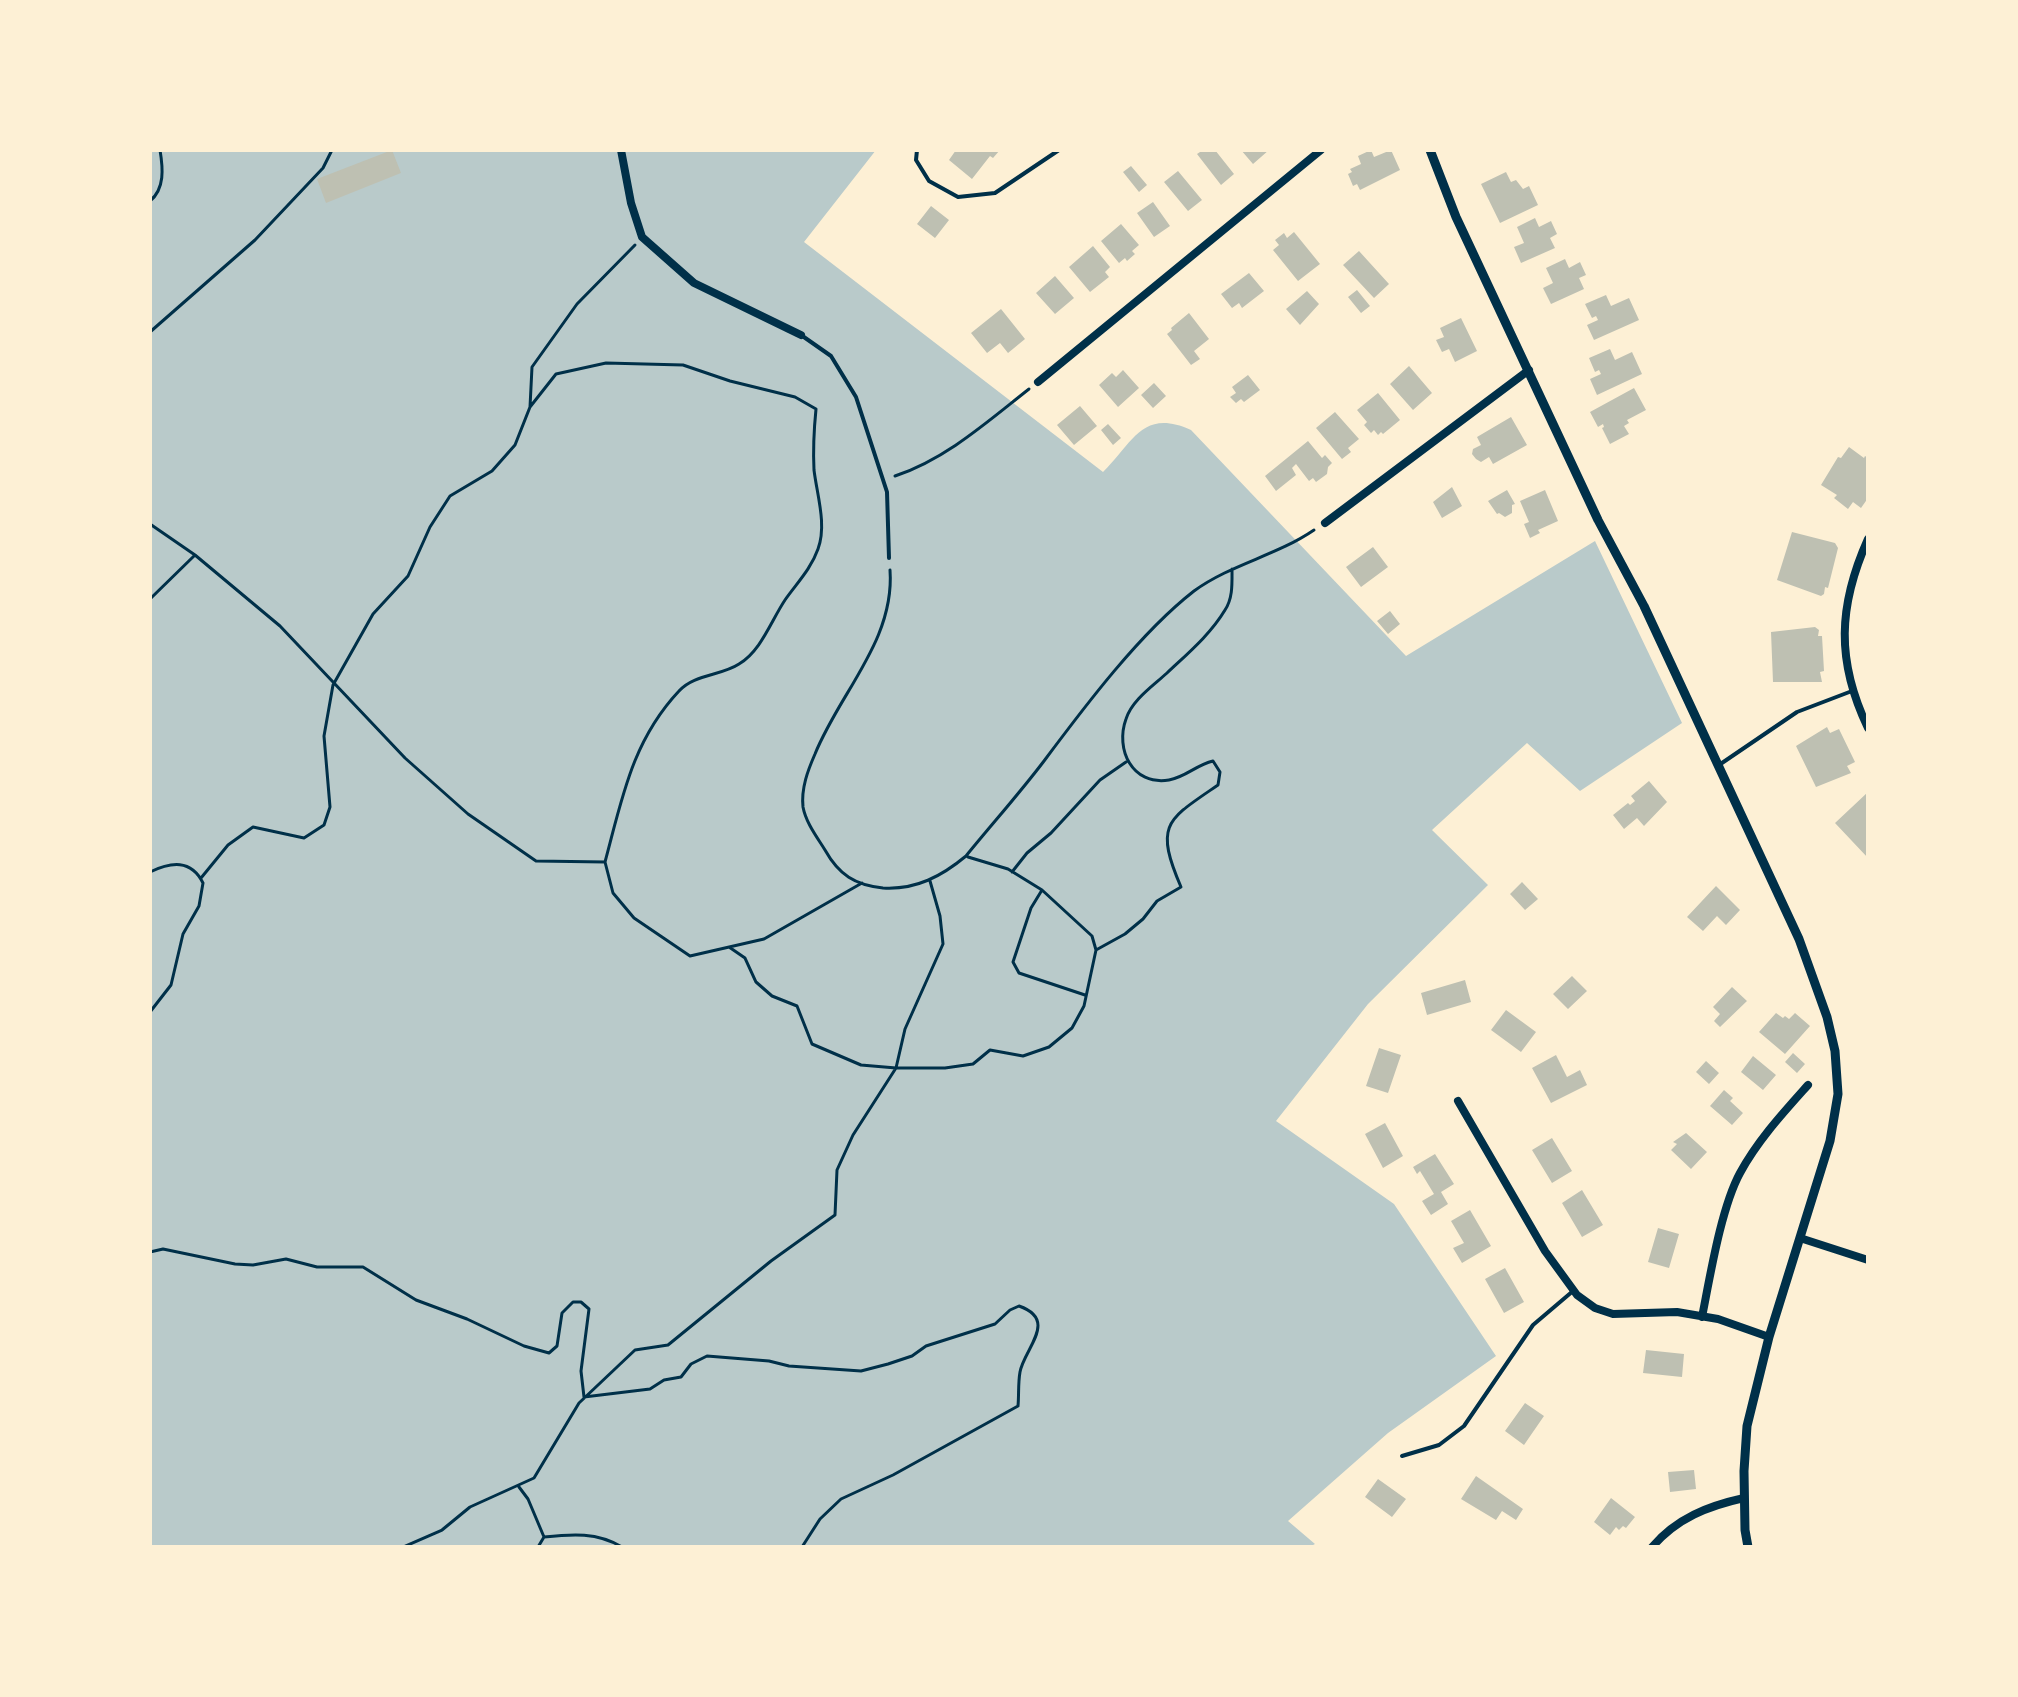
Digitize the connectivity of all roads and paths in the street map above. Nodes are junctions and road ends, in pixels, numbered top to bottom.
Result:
1 (160, 150) edge
2 (332, 150) edge
3 (621, 150) edge
4 (917, 150) edge
5 (1059, 150) edge
6 (1321, 150) edge
7 (1430, 150) edge
8 (150, 201) edge
9 (642, 237) junction
10 (150, 332) edge
11 (801, 335) joint
12 (1529, 370) junction
13 (1038, 382) joint
14 (530, 407) junction
15 (883, 479) junction
16 (1325, 523) joint
17 (150, 524) edge
18 (1868, 539) edge
19 (195, 555) junction
20 (889, 558) joint
21 (1232, 569) junction
22 (150, 599) edge
23 (333, 685) junction
24 (1852, 691) junction
25 (1868, 728) edge
26 (1126, 762) junction
27 (1718, 766) junction
28 (966, 856) junction
29 (605, 862) junction
30 (150, 872) edge
31 (1012, 872) junction
32 (201, 878) junction
33 (929, 880) junction
34 (862, 883) junction
35 (1042, 890) junction
36 (729, 947) junction
37 (1096, 950) junction
38 (1086, 996) junction
39 (150, 1012) edge
40 (896, 1068) junction
41 (1808, 1085) dead end
42 (1458, 1101) dead end
43 (1800, 1238) junction
44 (150, 1252) edge
45 (1868, 1260) edge
46 (1573, 1291) junction
47 (1702, 1317) junction
48 (1769, 1337) junction
49 (584, 1397) junction
50 (1402, 1456) dead end
51 (519, 1487) junction
52 (1744, 1498) junction
53 (544, 1537) junction
54 (403, 1547) edge
55 (538, 1547) edge
56 (622, 1547) edge
57 (802, 1547) edge
58 (1652, 1547) edge
59 (1748, 1547) edge

1 - 8 path
2 - 10 path
3 - 9 street
4 - 5 lane
6 - 13 street
7 - 12 street
9 - 11 street
9 - 14 path
11 - 15 lane
12 - 16 street
12 - 27 street
13 - 15 path
14 - 23 path
14 - 29 path
15 - 20 lane
16 - 21 path
17 - 19 path
18 - 24 street
19 - 22 path
19 - 23 path
20 - 34 path
21 - 26 path
21 - 28 path
23 - 29 path
23 - 32 path
24 - 25 street
24 - 27 lane
26 - 31 path
26 - 37 path
27 - 43 street
28 - 31 path
28 - 33 path
29 - 36 path
30 - 32 path
31 - 35 path
32 - 39 path
33 - 34 path
33 - 40 path
34 - 36 path
35 - 37 path
35 - 38 path
36 - 40 path
37 - 38 path
38 - 40 path
40 - 49 path
41 - 47 street
42 - 46 street
43 - 45 street
43 - 48 street
44 - 49 path
46 - 47 street
46 - 50 lane
47 - 48 street
48 - 52 street
49 - 51 path
49 - 57 path
51 - 53 path
51 - 54 path
52 - 58 street
52 - 59 street
53 - 55 path
53 - 56 path

